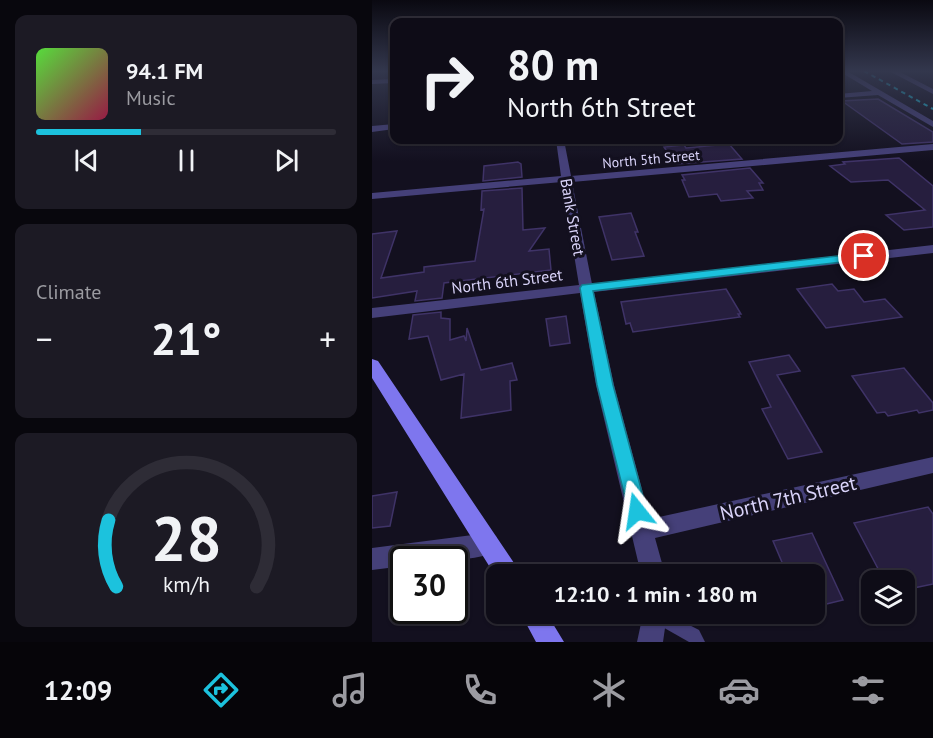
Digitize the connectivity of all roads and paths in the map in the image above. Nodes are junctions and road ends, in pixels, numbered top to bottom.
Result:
1 (894, 101) edge
2 (933, 124) edge
3 (390, 127) edge
4 (372, 129) edge
5 (561, 144) edge
6 (933, 147) edge
7 (566, 180) junction
8 (372, 195) edge
9 (933, 249) edge
10 (586, 288) junction
11 (372, 313) edge
12 (372, 365) edge
13 (933, 465) edge
14 (643, 531) junction
15 (488, 544) junction
16 (372, 559) edge
17 (501, 564) edge
18 (651, 564) edge
19 (539, 624) edge
20 (653, 624) edge
21 (674, 624) edge
22 (551, 642) edge
23 (650, 642) edge
24 (697, 642) edge

1 - 2 street
3 - 4 street
5 - 7 street, Bank Street
6 - 7 street, North 5th Street
7 - 8 street, North 5th Street
7 - 10 street, Bank Street
9 - 10 street, North 6th Street
10 - 11 street, North 6th Street
10 - 14 street, Bank Street
12 - 15 main road
13 - 14 street, North 7th Street
14 - 18 street, Bank Street
15 - 16 street
15 - 17 main road
19 - 22 main road
20 - 23 street
21 - 24 lane

